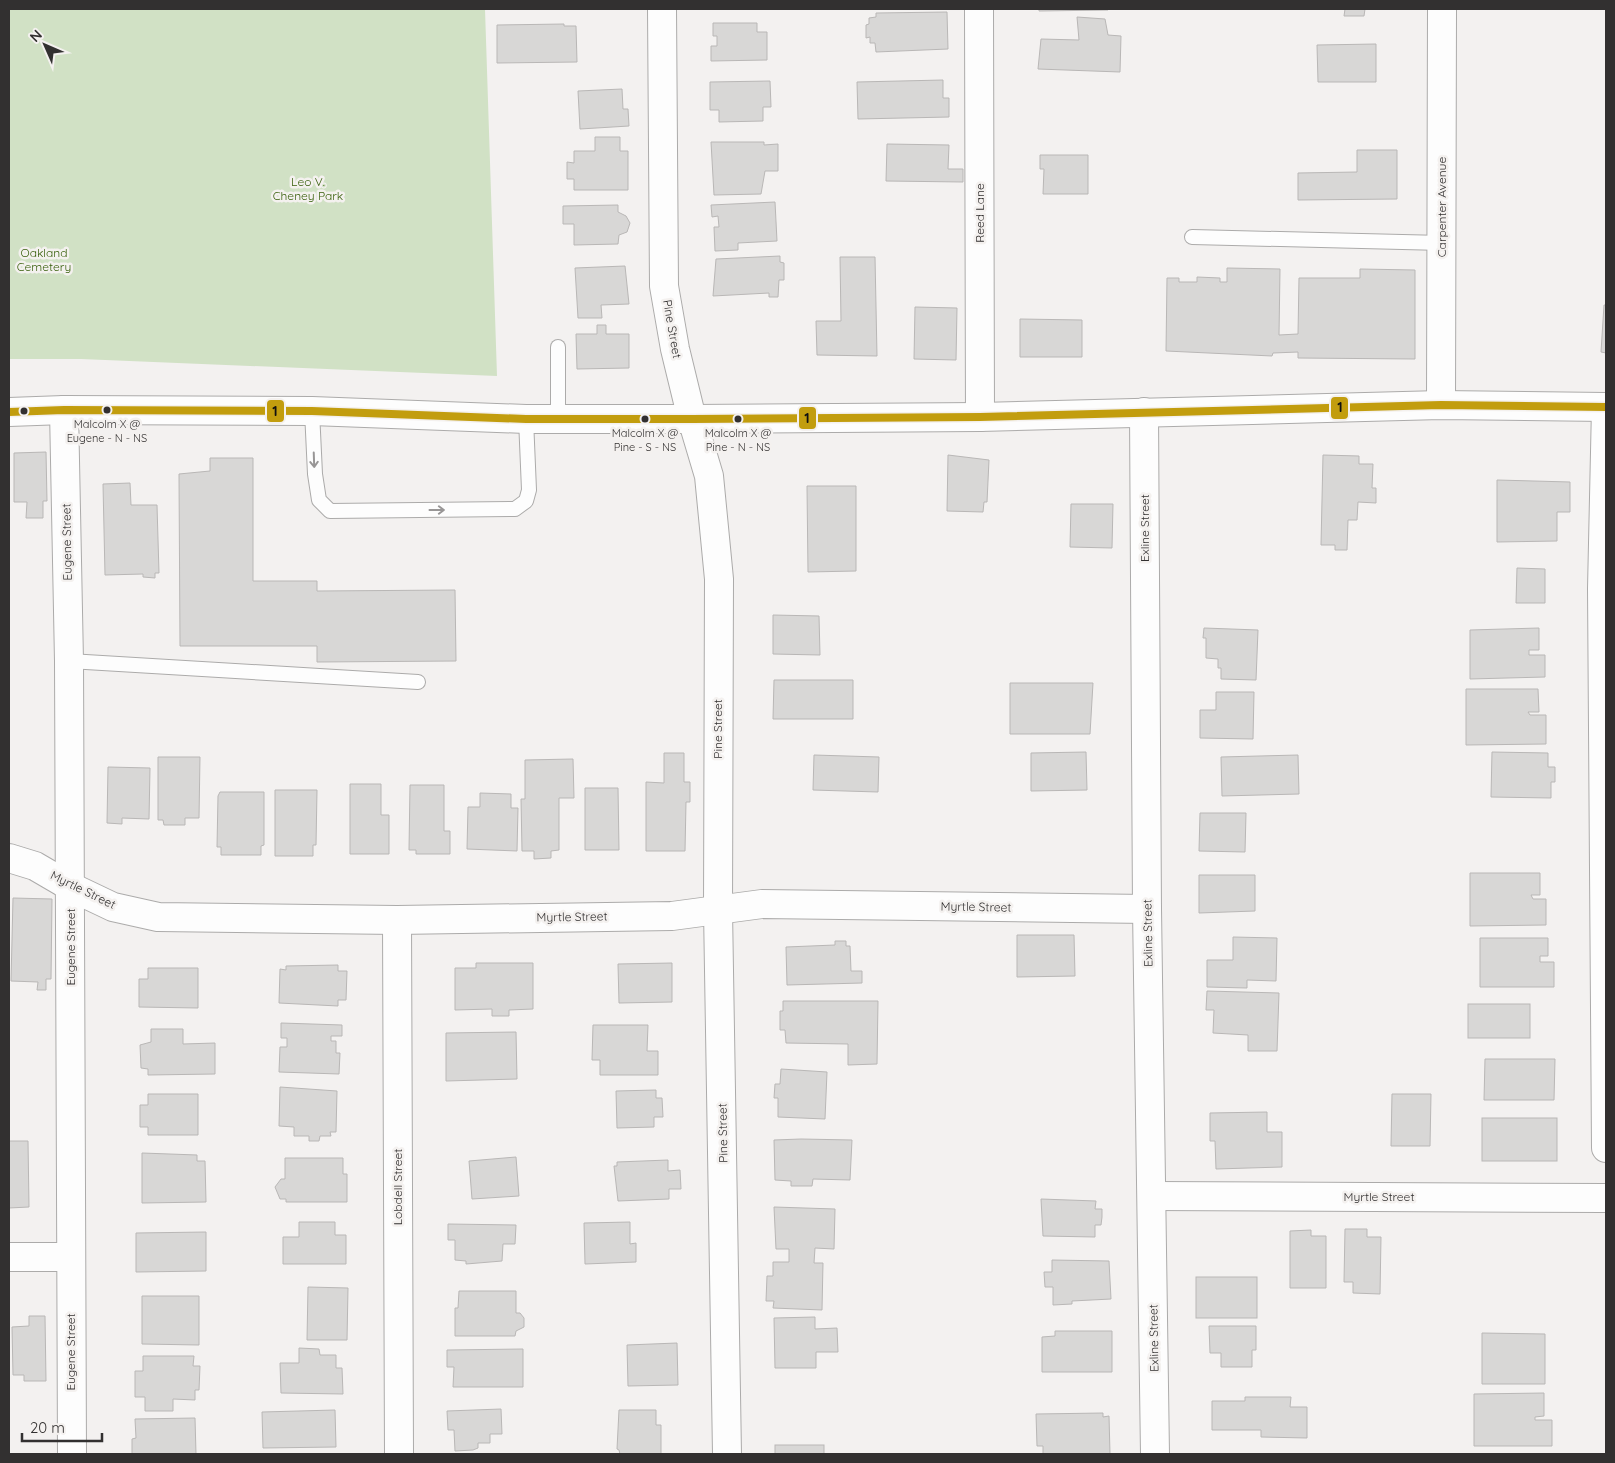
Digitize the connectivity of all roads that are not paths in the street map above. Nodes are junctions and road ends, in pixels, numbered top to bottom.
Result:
1 (662, 9) edge
2 (979, 9) edge
3 (1442, 9) edge
4 (1192, 237) dead end
5 (1442, 243) junction
6 (558, 347) dead end
7 (1441, 405) junction
8 (1606, 407) edge
9 (64, 410) junction
10 (9, 412) edge
11 (312, 412) junction
12 (1144, 412) junction
13 (980, 417) junction
14 (558, 418) junction
15 (526, 419) junction
16 (692, 419) junction
17 (1604, 589) edge
18 (69, 661) junction
19 (418, 682) dead end
20 (9, 858) edge
21 (71, 887) junction
22 (1147, 909) junction
23 (718, 910) junction
24 (396, 920) junction
25 (1606, 1148) edge
26 (1152, 1196) junction
27 (1606, 1198) edge
28 (9, 1257) edge
29 (71, 1257) junction
30 (72, 1454) edge
31 (399, 1454) edge
32 (727, 1454) edge
33 (1155, 1454) edge

1 - 16 street, Pine Street
2 - 13 street, Reed Lane
3 - 5 street, Carpenter Avenue
4 - 5 lane
5 - 7 street, Carpenter Avenue
6 - 14 lane
7 - 8 street
7 - 12 street
8 - 17 street
9 - 10 street
9 - 11 street
9 - 18 street, Eugene Street
11 - 15 street
11 -> 15 lane
12 - 13 street
12 - 22 street, Exline Street
13 - 16 street
14 - 15 street
14 - 16 street
16 - 23 street, Pine Street
17 - 25 street
18 - 19 lane
18 - 21 street, Eugene Street
20 - 21 street, Myrtle Street
21 - 24 street, Myrtle Street
21 - 29 street, Eugene Street
22 - 23 street, Myrtle Street
22 - 26 street, Exline Street
23 - 24 street, Myrtle Street
23 - 32 street, Pine Street
24 - 31 street, Lobdell Street
26 - 27 street, Myrtle Street
26 - 33 street, Exline Street
28 - 29 street
29 - 30 street, Eugene Street

